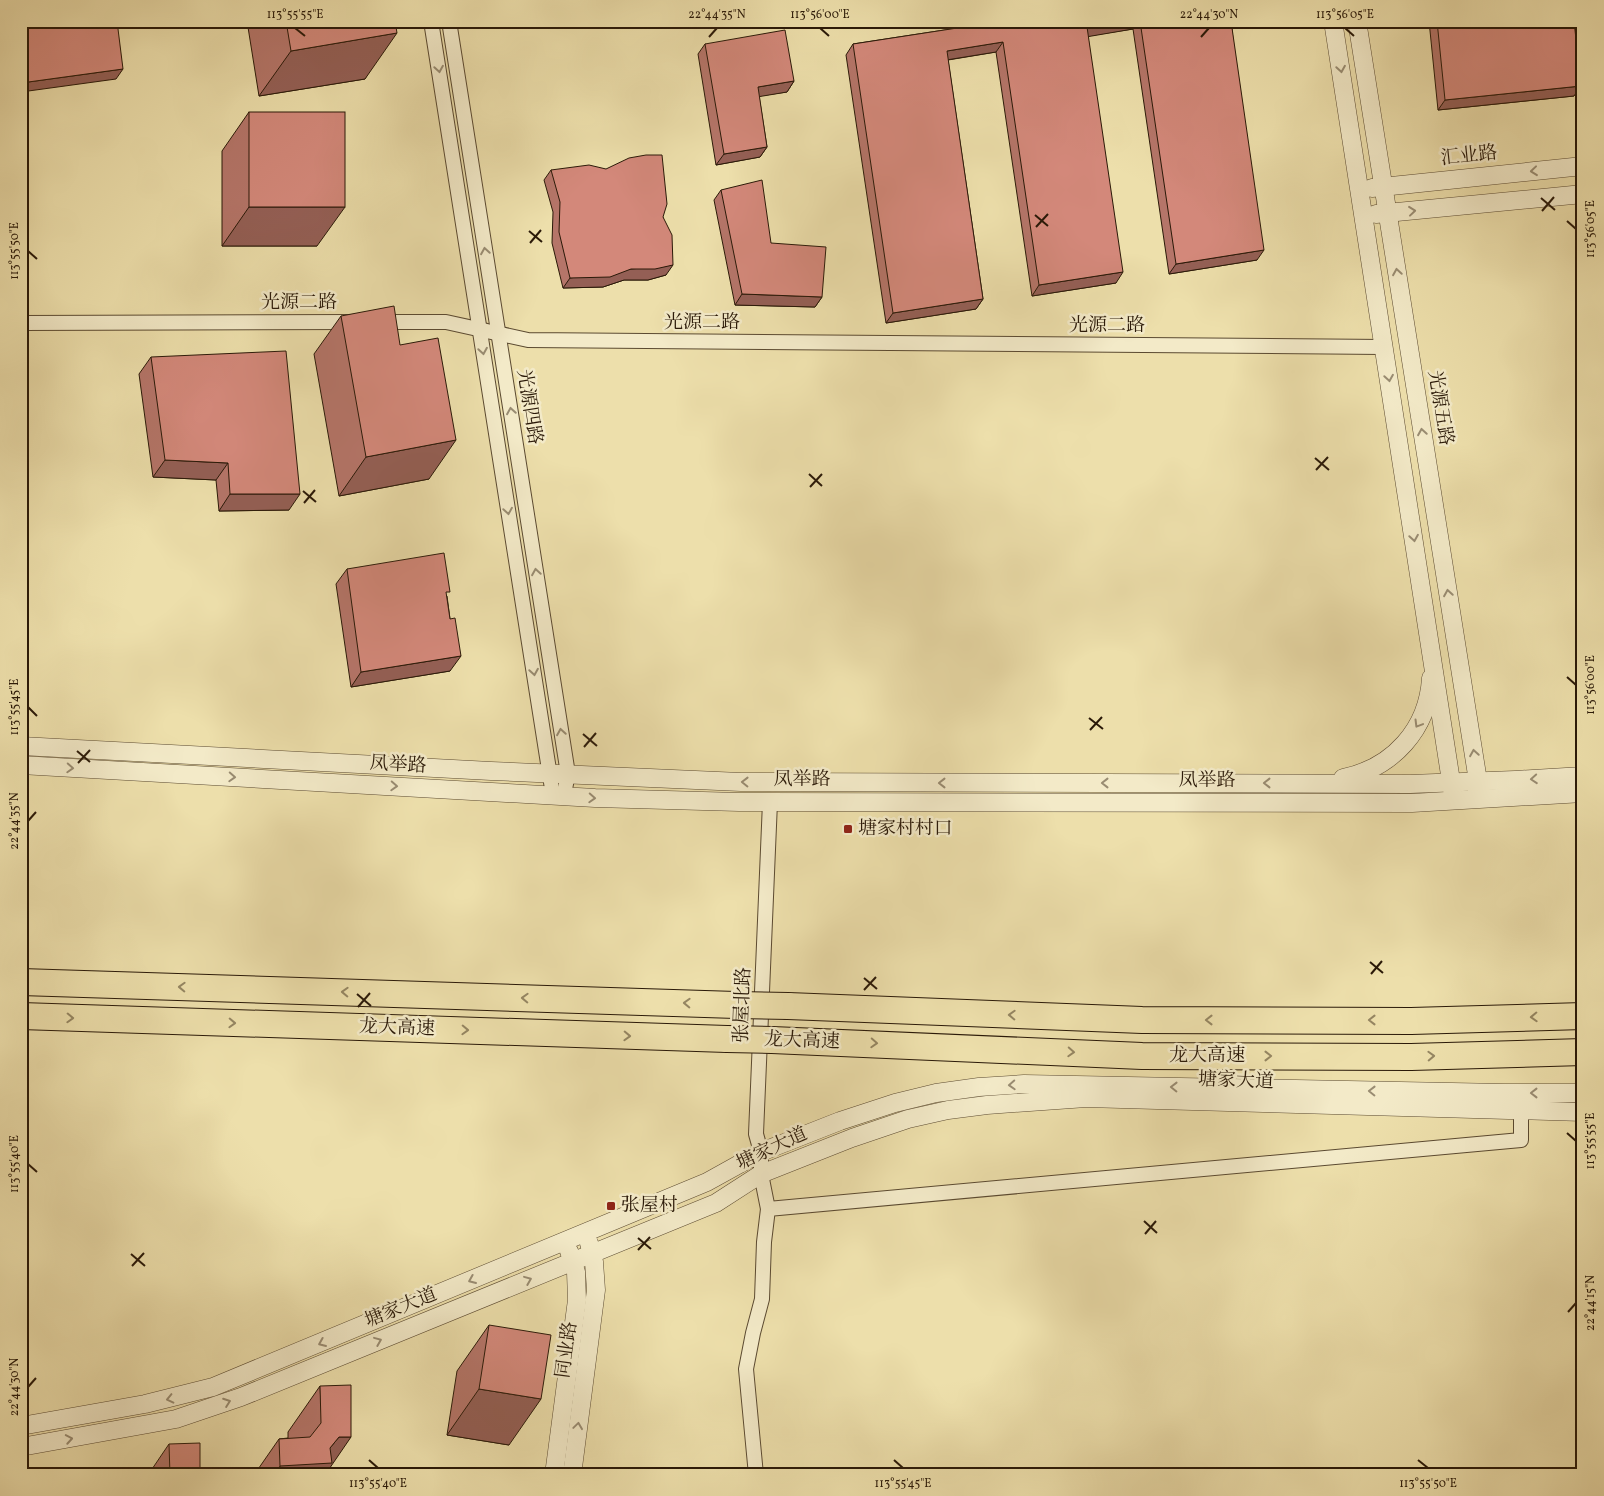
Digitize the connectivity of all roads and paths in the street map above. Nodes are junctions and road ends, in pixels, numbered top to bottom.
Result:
1 (431, 21) edge
2 (449, 21) edge
3 (1333, 21) edge
4 (1357, 21) edge
5 (1583, 166) edge
6 (1383, 186) junction
7 (1360, 191) junction
8 (1583, 194) edge
9 (1388, 214) junction
10 (1363, 215) junction
11 (21, 323) edge
12 (480, 329) junction
13 (498, 334) junction
14 (1384, 346) junction
15 (1432, 660) junction
16 (21, 746) edge
17 (21, 765) edge
18 (550, 774) junction
19 (568, 774) junction
20 (1583, 776) edge
21 (1478, 781) junction
22 (1452, 782) junction
23 (1316, 784) junction
24 (1583, 793) edge
25 (556, 795) junction
26 (1463, 800) junction
27 (770, 802) junction
28 (21, 982) edge
29 (21, 1016) edge
30 (1583, 1016) edge
31 (1583, 1052) edge
32 (1583, 1093) edge
33 (1521, 1110) junction
34 (1583, 1112) edge
35 (761, 1152) junction
36 (761, 1174) junction
37 (768, 1209) junction
38 (585, 1233) junction
39 (565, 1241) junction
40 (592, 1253) junction
41 (573, 1261) junction
42 (21, 1426) edge
43 (21, 1447) edge
44 (554, 1475) edge
45 (572, 1475) edge
46 (756, 1475) edge

1 -> 12 street, 光源四路
13 -> 2 street, 光源四路
3 -> 7 street
4 - 6 street, 光源五路
5 -> 6 street, 汇业路
6 - 7 street, 汇业路
6 - 9 street, 光源五路
7 - 10 street
9 -> 8 street
9 - 10 street
21 -> 9 street, 光源五路
10 - 14 street
11 - 12 street, 光源二路
12 - 13 street, 光源二路
12 -> 18 street, 光源四路
13 - 14 street, 光源二路
19 -> 13 street, 光源四路
14 -> 15 street
15 - 22 street
15 -> 23 street
16 - 18 street, 凤举路
17 -> 25 street, 凤举路
18 - 19 street, 凤举路
18 - 25 street, 光源四路
23 -> 19 street, 凤举路
19 - 25 street, 光源四路
20 -> 21 street, 凤举路
21 - 22 street, 凤举路
21 - 26 street, 光源五路
22 - 23 street, 凤举路
22 - 26 street
24 - 26 street, 凤举路
25 -> 27 street, 凤举路
26 - 27 street, 凤举路
27 - 35 street, 张屋北路
30 -> 28 highway, 龙大高速, bridge
29 -> 31 highway, 龙大高速, bridge
32 -> 35 street, 塘家大道
33 - 34 street, 塘家大道
33 - 36 street, 塘家大道
33 - 37 street
35 - 36 street, 张屋北路
35 - 38 street, 塘家大道
36 - 37 street, 张屋北路
36 - 40 street, 塘家大道
37 - 46 street, 张屋北路
38 - 39 street, 塘家大道
38 - 40 street, 同业路
39 - 41 street, 同业路
39 -> 42 street, 塘家大道
40 - 41 street, 塘家大道
45 -> 40 street, 同业路
43 -> 41 street, 塘家大道
41 - 44 street, 同业路

